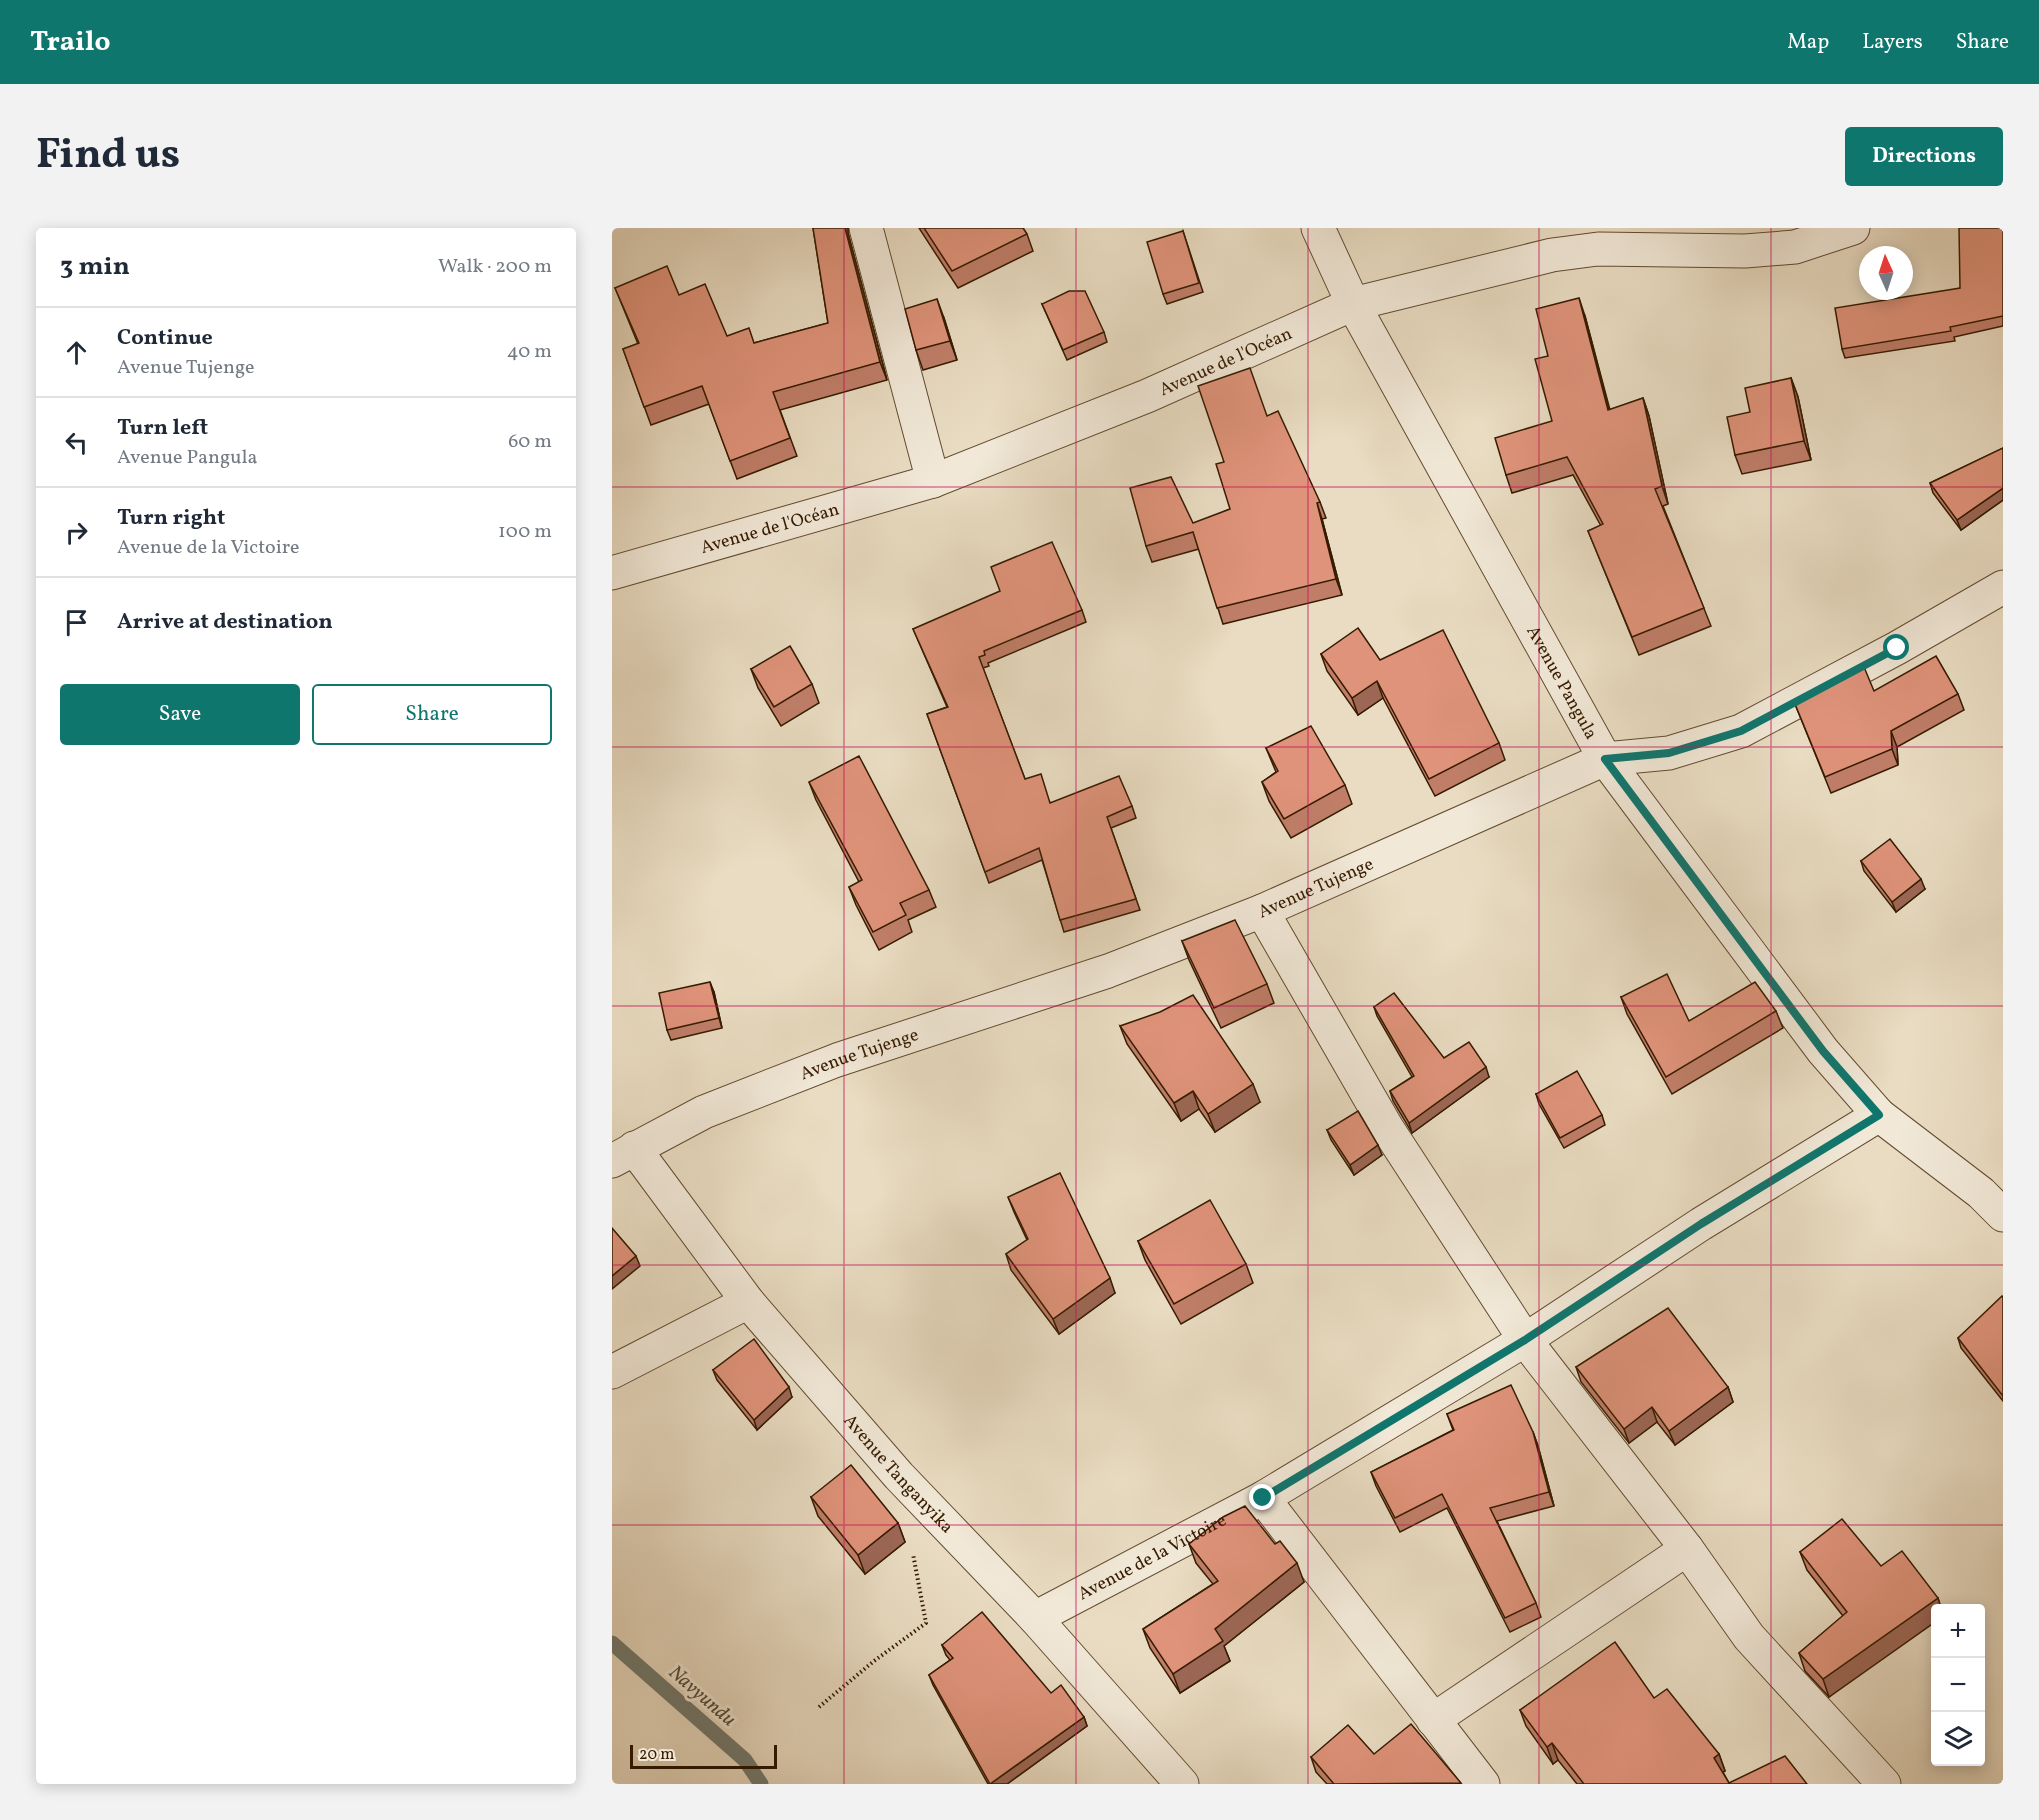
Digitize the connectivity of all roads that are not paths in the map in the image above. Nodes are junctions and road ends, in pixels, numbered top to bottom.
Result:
1 (866, 228) edge
2 (1318, 228) edge
3 (1853, 228) edge
4 (1353, 304) junction
5 (933, 481) junction
6 (612, 573) edge
7 (2003, 587) edge
8 (1605, 759) junction
9 (1262, 911) junction
10 (1879, 1115) junction
11 (623, 1154) edge
12 (2003, 1215) edge
13 (748, 1302) junction
14 (1525, 1340) junction
15 (612, 1372) edge
16 (1263, 1498) junction
17 (1687, 1549) junction
18 (1035, 1618) junction
19 (1433, 1720) junction
20 (1182, 1784) edge
21 (1483, 1784) edge
22 (1884, 1784) edge

1 - 5 street
2 - 4 street, Avenue Pangula
3 - 4 street, Avenue de l'Océan
4 - 5 street, Avenue de l'Océan
4 - 8 street, Avenue Pangula
5 - 6 street, Avenue de l'Océan
7 - 8 street, Avenue Tujenge
8 - 9 street, Avenue Tujenge
8 - 10 street, Avenue Pangula
9 - 11 street, Avenue Tujenge
9 - 14 street
10 - 12 street, Avenue Pangula
10 - 14 street, Avenue de la Victoire
11 - 13 street, Avenue Tanganyika
13 - 15 street
13 - 18 street, Avenue Tanganyika
14 - 16 street, Avenue de la Victoire
14 - 17 street
16 - 18 street, Avenue de la Victoire
16 - 19 street
17 - 19 street
17 - 22 street
18 - 20 street, Avenue Tanganyika
19 - 21 street

